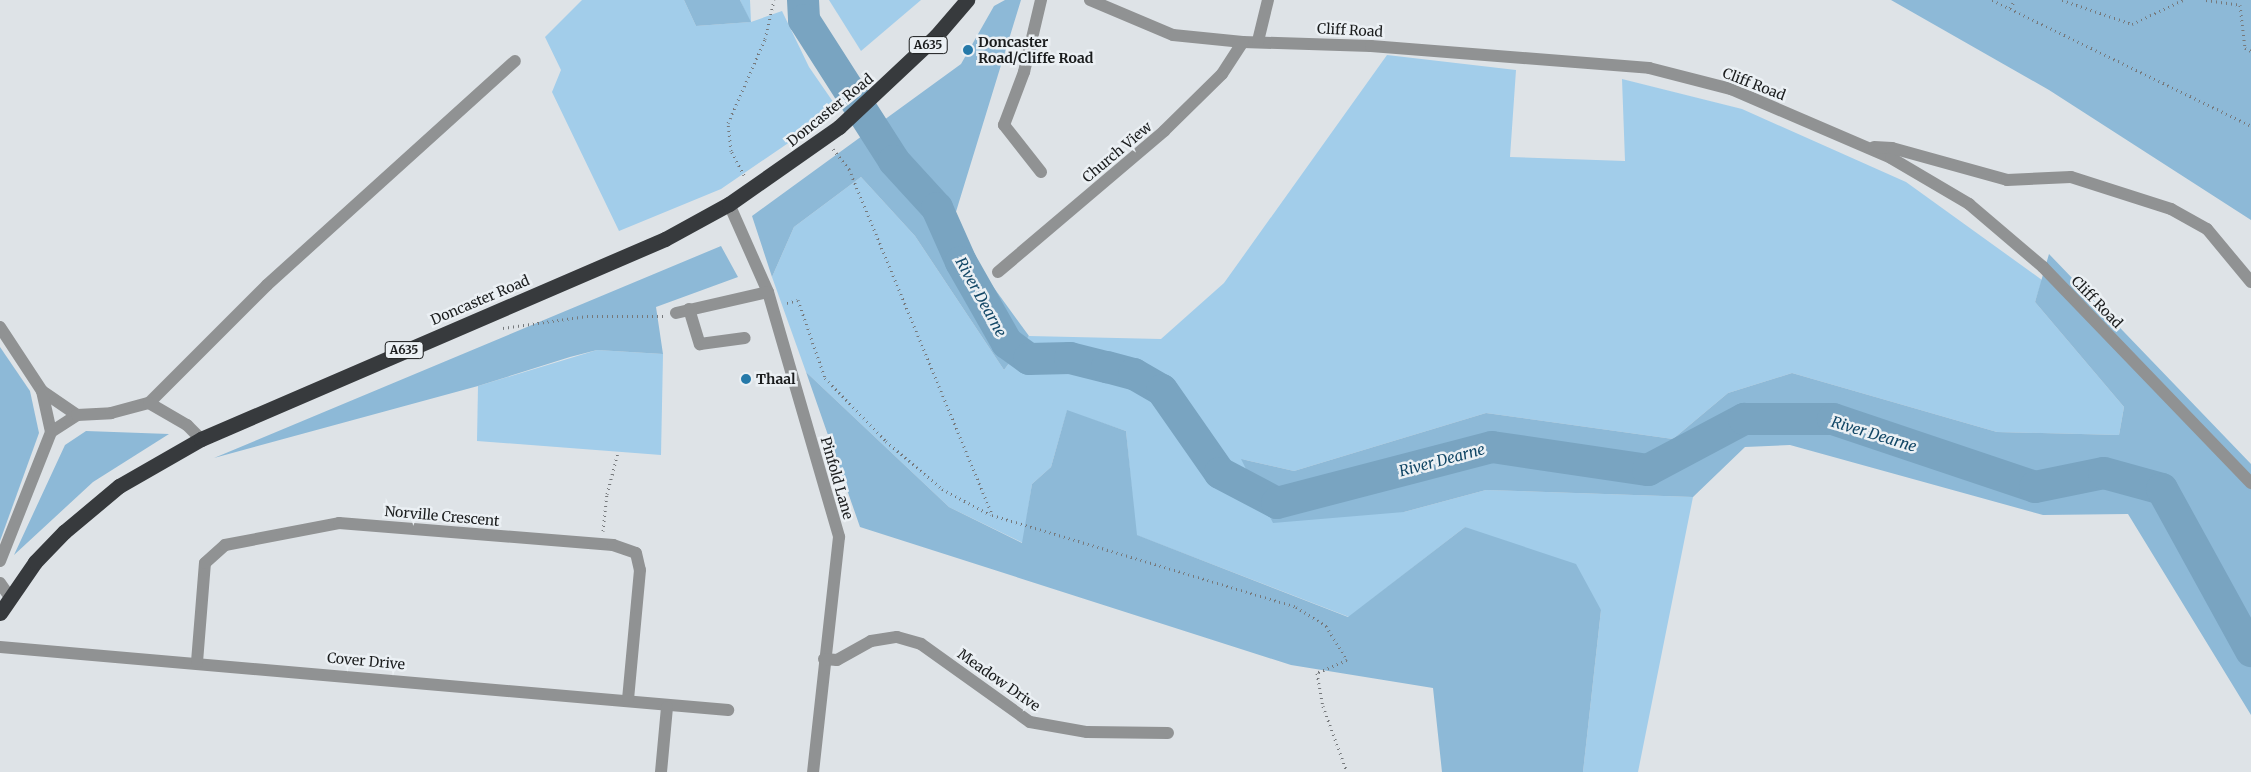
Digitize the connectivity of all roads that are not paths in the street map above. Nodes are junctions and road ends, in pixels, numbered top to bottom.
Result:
1 (967, 0) edge
2 (1041, 0) edge
3 (1090, 0) edge
4 (1268, 0) edge
5 (1258, 41) junction
6 (1243, 42) junction
7 (515, 61) dead end
8 (1866, 147) junction
9 (1041, 172) dead end
10 (729, 204) junction
11 (998, 272) dead end
12 (2251, 282) edge
13 (768, 292) junction
14 (690, 309) junction
15 (676, 313) road end
16 (0, 326) edge
17 (745, 338) dead end
18 (42, 391) junction
19 (149, 403) junction
20 (77, 415) junction
21 (51, 432) junction
22 (201, 439) junction
23 (2251, 483) edge
24 (0, 561) edge
25 (0, 583) edge
26 (8, 596) junction
27 (0, 613) edge
28 (0, 647) edge
29 (824, 659) junction
30 (197, 662) junction
31 (628, 700) junction
32 (668, 707) junction
33 (728, 710) dead end
34 (1168, 733) dead end
35 (662, 772) edge
36 (813, 772) edge

1 - 10 highway, Doncaster Road / A635
2 - 9 street
3 - 6 street, Cliff Road
4 - 5 street
5 - 6 street, Cliff Road
5 - 8 street, Cliff Road
6 - 11 street, Church View
7 - 19 street
8 - 12 street
8 - 23 street, Cliff Road
10 - 13 street, Pinfold Lane
10 - 22 highway, Doncaster Road / A635
13 - 14 street
13 - 29 street, Pinfold Lane
14 - 15 street
14 - 17 street
16 - 18 street
18 - 20 street
18 - 21 street
19 - 20 street
19 - 22 street
20 - 21 street
21 - 24 street
22 - 26 highway, Doncaster Road / A635
25 - 26 street
26 - 27 highway, Doncaster Road / A635
28 - 30 street, Cover Drive
29 - 34 street, Meadow Drive
29 - 36 street, Pinfold Lane
30 - 31 street, Cover Drive
30 - 31 street, Norville Crescent
31 - 32 street, Cover Drive
32 - 33 street, Cover Drive
32 - 35 street

